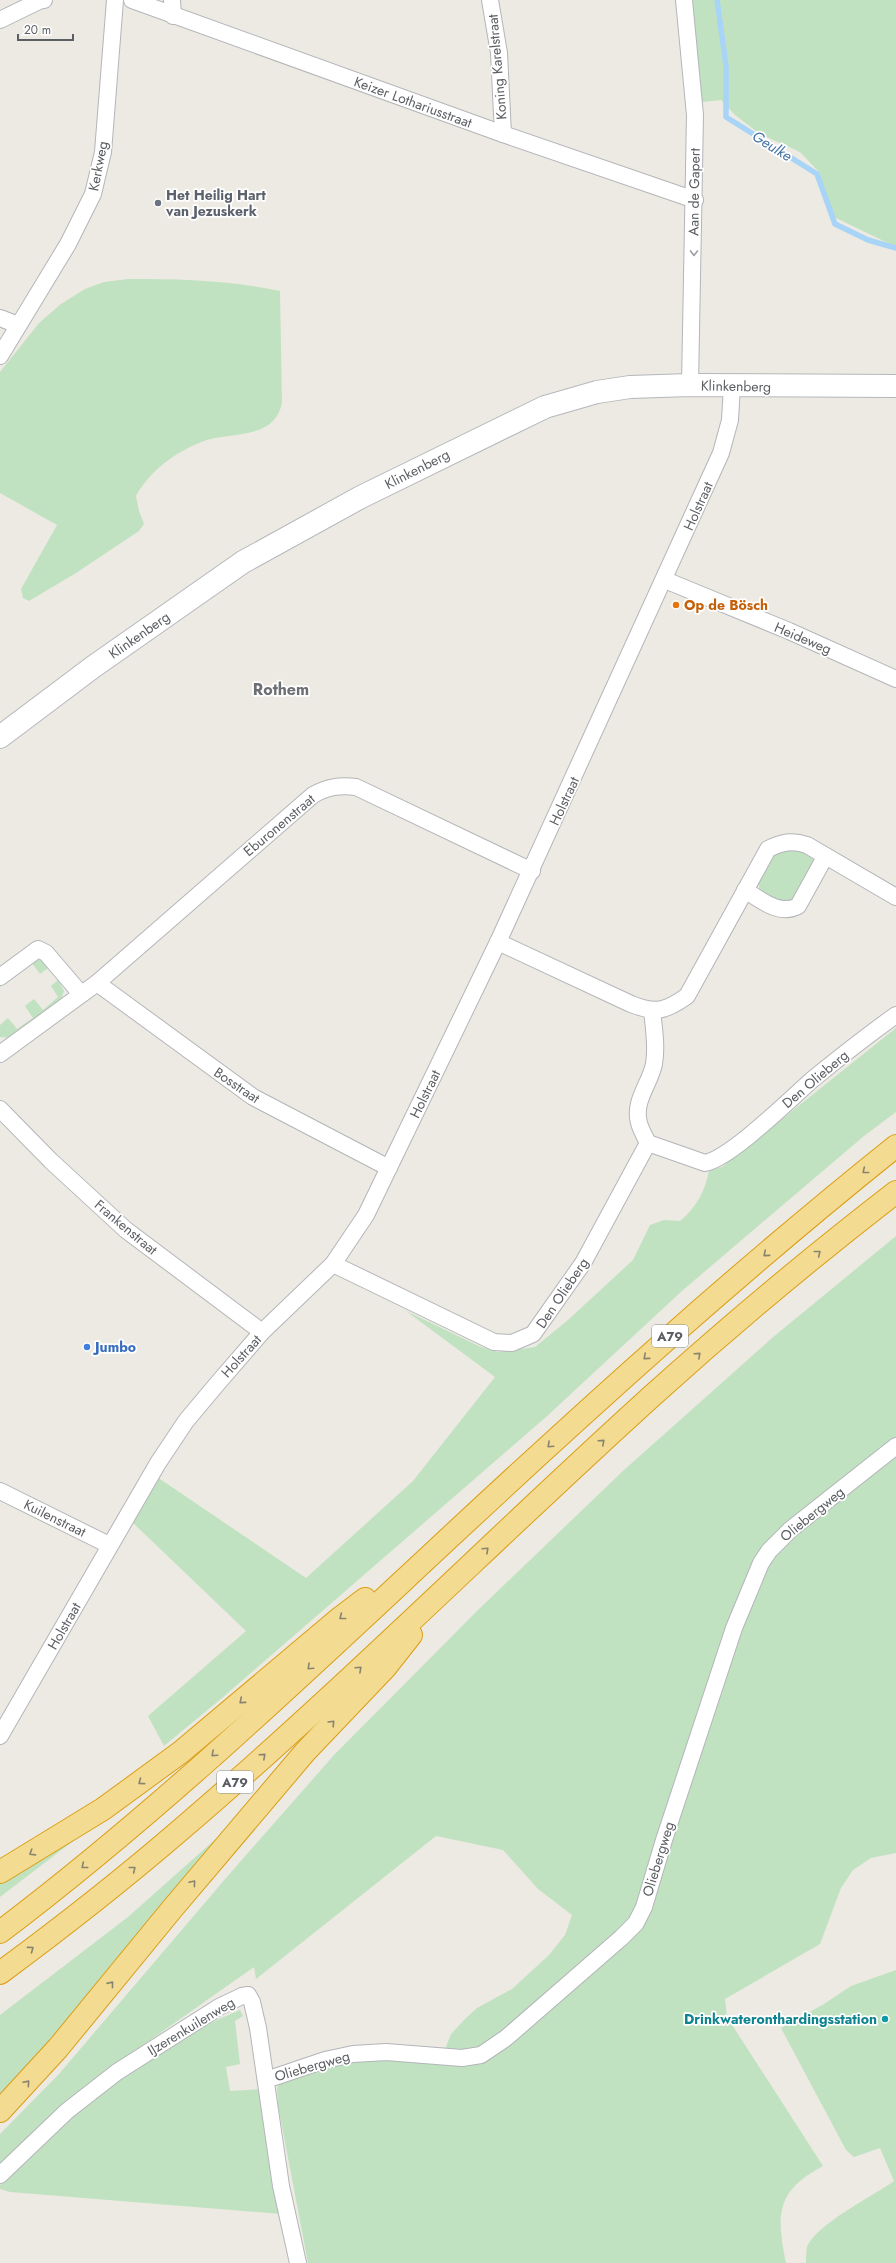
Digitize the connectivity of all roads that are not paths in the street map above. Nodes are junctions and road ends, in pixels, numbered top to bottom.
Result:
1 (44, 0) edge
2 (115, 0) edge
3 (132, 0) edge
4 (172, 0) edge
5 (490, 0) edge
6 (684, 0) edge
7 (173, 16) junction
8 (0, 20) edge
9 (503, 134) junction
10 (695, 200) junction
11 (0, 318) edge
12 (18, 325) junction
13 (0, 356) edge
14 (690, 385) junction
15 (732, 386) junction
16 (896, 386) edge
17 (665, 580) junction
18 (896, 679) edge
19 (0, 737) edge
20 (825, 857) junction
21 (532, 871) junction
22 (745, 890) junction
23 (896, 897) edge
24 (498, 942) junction
25 (0, 977) edge
26 (97, 983) junction
27 (81, 994) junction
28 (652, 1011) junction
29 (896, 1015) edge
30 (0, 1054) edge
31 (0, 1109) edge
32 (648, 1143) junction
33 (896, 1146) edge
34 (389, 1168) junction
35 (896, 1192) edge
36 (333, 1264) junction
37 (262, 1332) junction
38 (896, 1446) edge
39 (0, 1491) edge
40 (452, 1535) junction
41 (109, 1545) junction
42 (457, 1576) junction
43 (0, 1736) edge
44 (0, 1872) edge
45 (0, 1932) edge
46 (0, 1973) edge
47 (266, 2080) junction
48 (0, 2111) edge
49 (0, 2175) edge
50 (298, 2263) edge

1 - 8 street
2 - 12 street, Kerkweg
3 - 7 street, Keizer Lothariusstraat
4 - 7 street
5 - 9 street, Koning Karelstraat
6 - 10 street, Aan de Gapert
7 - 9 street, Keizer Lothariusstraat
9 - 10 street, Keizer Lothariusstraat
10 -> 14 street, Aan de Gapert
11 - 12 street
12 - 13 street, Kerkweg
14 - 15 street, Klinkenberg
14 - 19 street, Klinkenberg
15 - 16 street, Klinkenberg
15 - 17 street, Holstraat
17 - 18 street, Heideweg
17 - 21 street, Holstraat
20 - 22 street
20 - 22 street
20 - 23 street
21 - 24 street, Holstraat
21 - 26 street, Eburonenstraat
22 - 28 street
24 - 28 street
24 - 34 street, Holstraat
25 - 27 street
26 - 27 street, Eburonenstraat
26 - 34 street, Bosstraat
27 - 30 street, Eburonenstraat
28 - 32 street
29 - 32 street, Den Olieberg
31 - 37 street, Frankenstraat
32 - 36 street, Den Olieberg
33 -> 40 highway, A79
34 - 36 street, Holstraat
42 -> 35 highway, A79
36 - 37 street, Holstraat
37 - 41 street, Holstraat
38 - 47 street, Oliebergweg
39 - 41 street, Kuilenstraat
40 -> 44 highway, A79
40 -> 45 highway, A79
41 - 43 street, Holstraat
46 -> 42 highway, A79
48 -> 42 highway, A79
47 - 49 street, IJzerenkuilenweg
47 - 50 street, IJzerenkuilenweg

